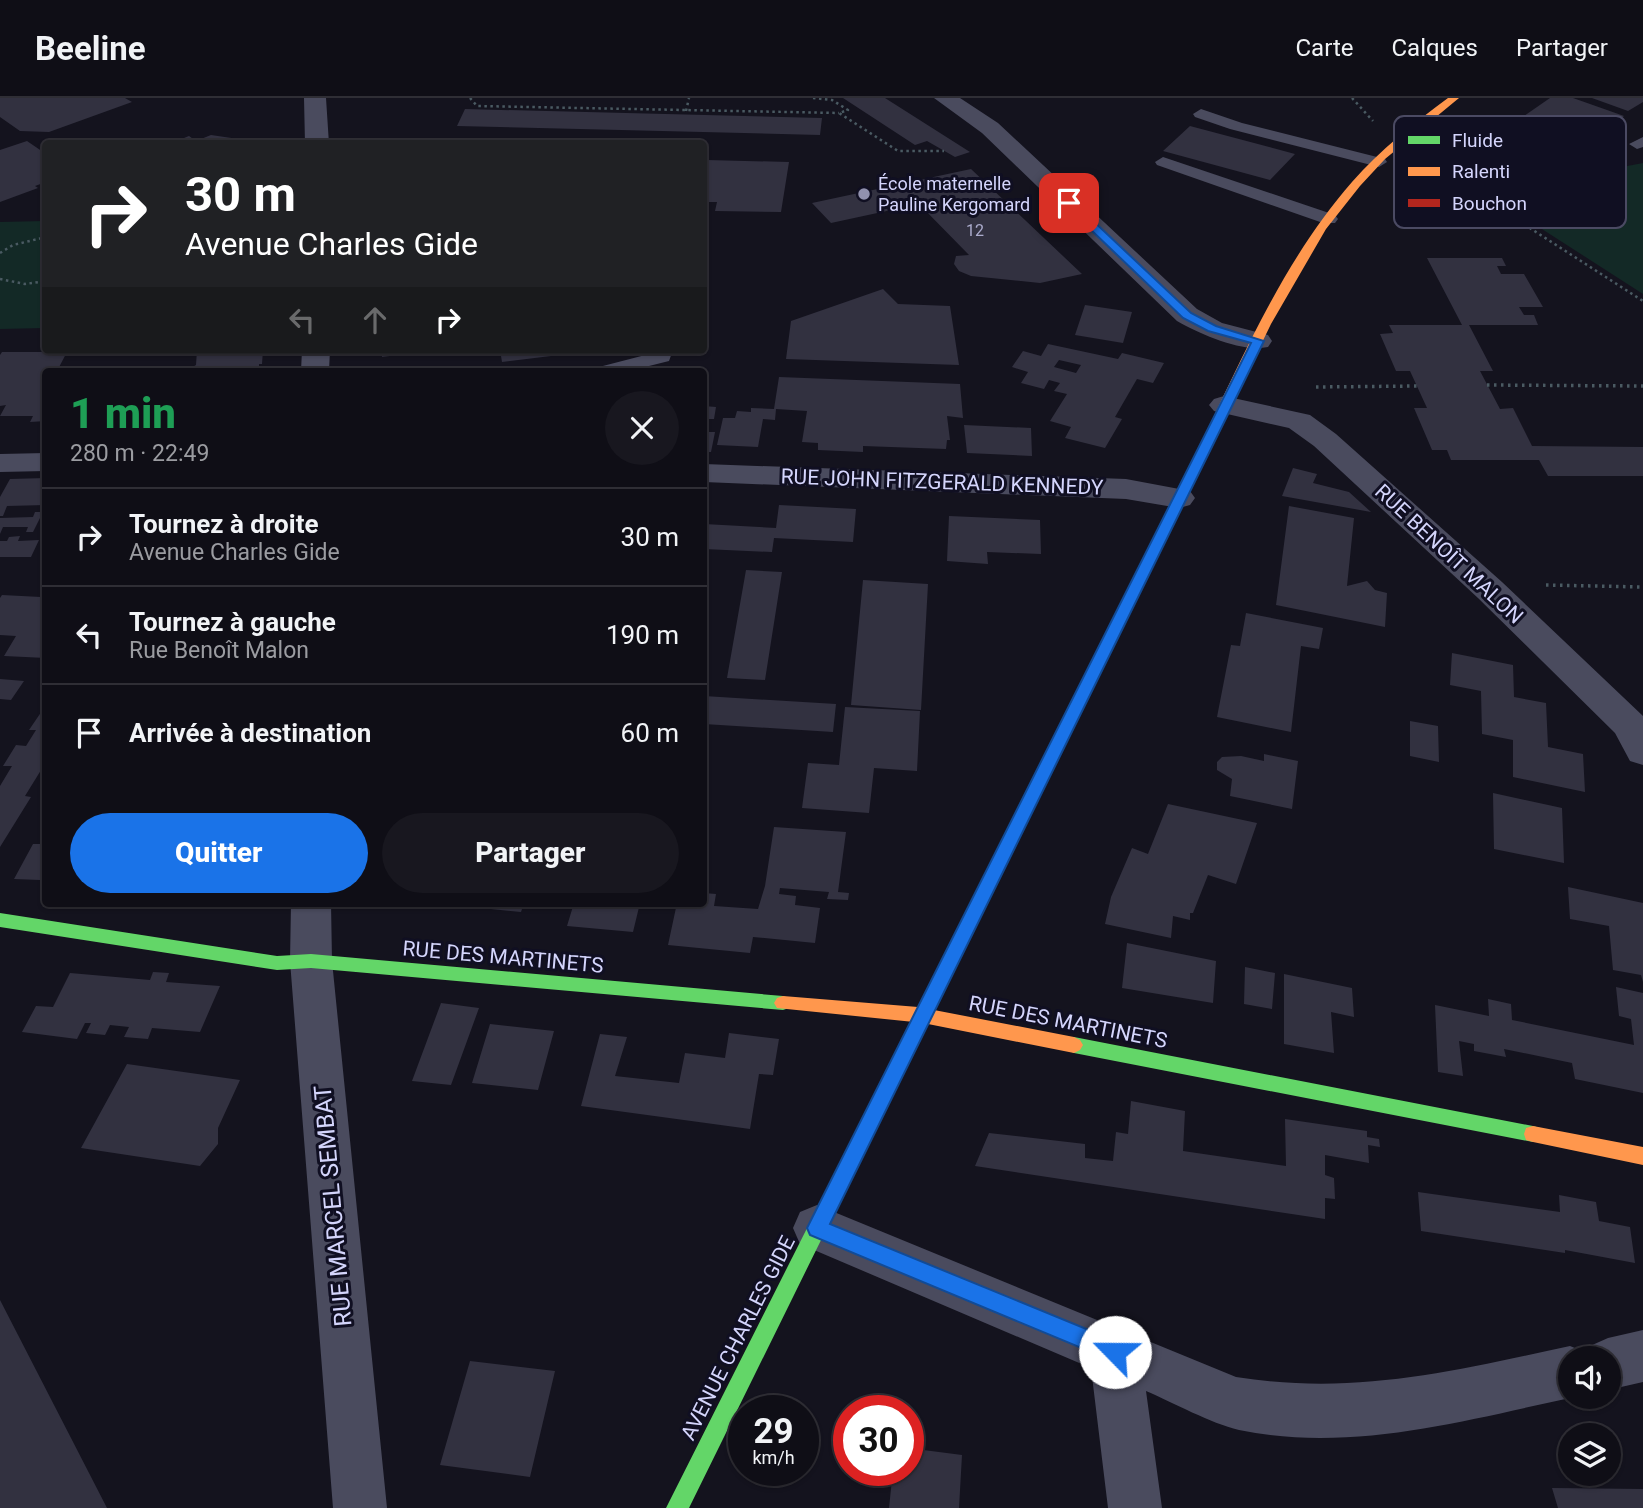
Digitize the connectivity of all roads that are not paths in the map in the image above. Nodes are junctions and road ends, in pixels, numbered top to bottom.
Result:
1 (315, 98) edge
2 (945, 98) edge
3 (1454, 98) edge
4 (1201, 114) dead end
5 (1429, 116) edge
6 (317, 140) edge
7 (1394, 148) edge
8 (1164, 162) dead end
9 (1379, 162) junction
10 (1329, 219) junction
11 (1258, 341) junction
12 (662, 354) edge
13 (618, 368) edge
14 (1224, 405) junction
15 (42, 462) edge
16 (0, 463) edge
17 (707, 473) edge
18 (1180, 498) junction
19 (1643, 751) edge
20 (311, 907) edge
21 (0, 920) edge
22 (311, 961) junction
23 (921, 1015) junction
24 (1643, 1156) edge
25 (817, 1228) junction
26 (1115, 1352) junction
27 (1643, 1356) edge
28 (1621, 1361) edge
29 (1558, 1375) edge
30 (360, 1508) edge
31 (677, 1508) edge
32 (1135, 1508) edge

1 - 6 street
2 - 11 street
3 - 5 main road, AVENUE CHARLES GIDE
4 - 9 lane
7 - 9 main road, AVENUE CHARLES GIDE
8 - 10 lane
9 - 10 main road, AVENUE CHARLES GIDE
10 - 11 main road, AVENUE CHARLES GIDE
11 - 14 main road, AVENUE CHARLES GIDE
12 - 13 lane
14 - 18 main road, AVENUE CHARLES GIDE
14 - 19 street, RUE BENOÎT MALON
15 - 16 street
17 - 18 street, RUE JOHN FITZGERALD KENNEDY
18 - 23 main road, AVENUE CHARLES GIDE
20 - 22 street, RUE MARCEL SEMBAT
21 - 22 main road, RUE DES MARTINETS
22 - 23 main road, RUE DES MARTINETS
22 - 30 street, RUE MARCEL SEMBAT
23 - 24 main road, RUE DES MARTINETS
23 - 25 main road, AVENUE CHARLES GIDE
25 - 26 street
25 - 31 main road, AVENUE CHARLES GIDE
26 - 29 street
26 - 32 street
27 - 28 street

